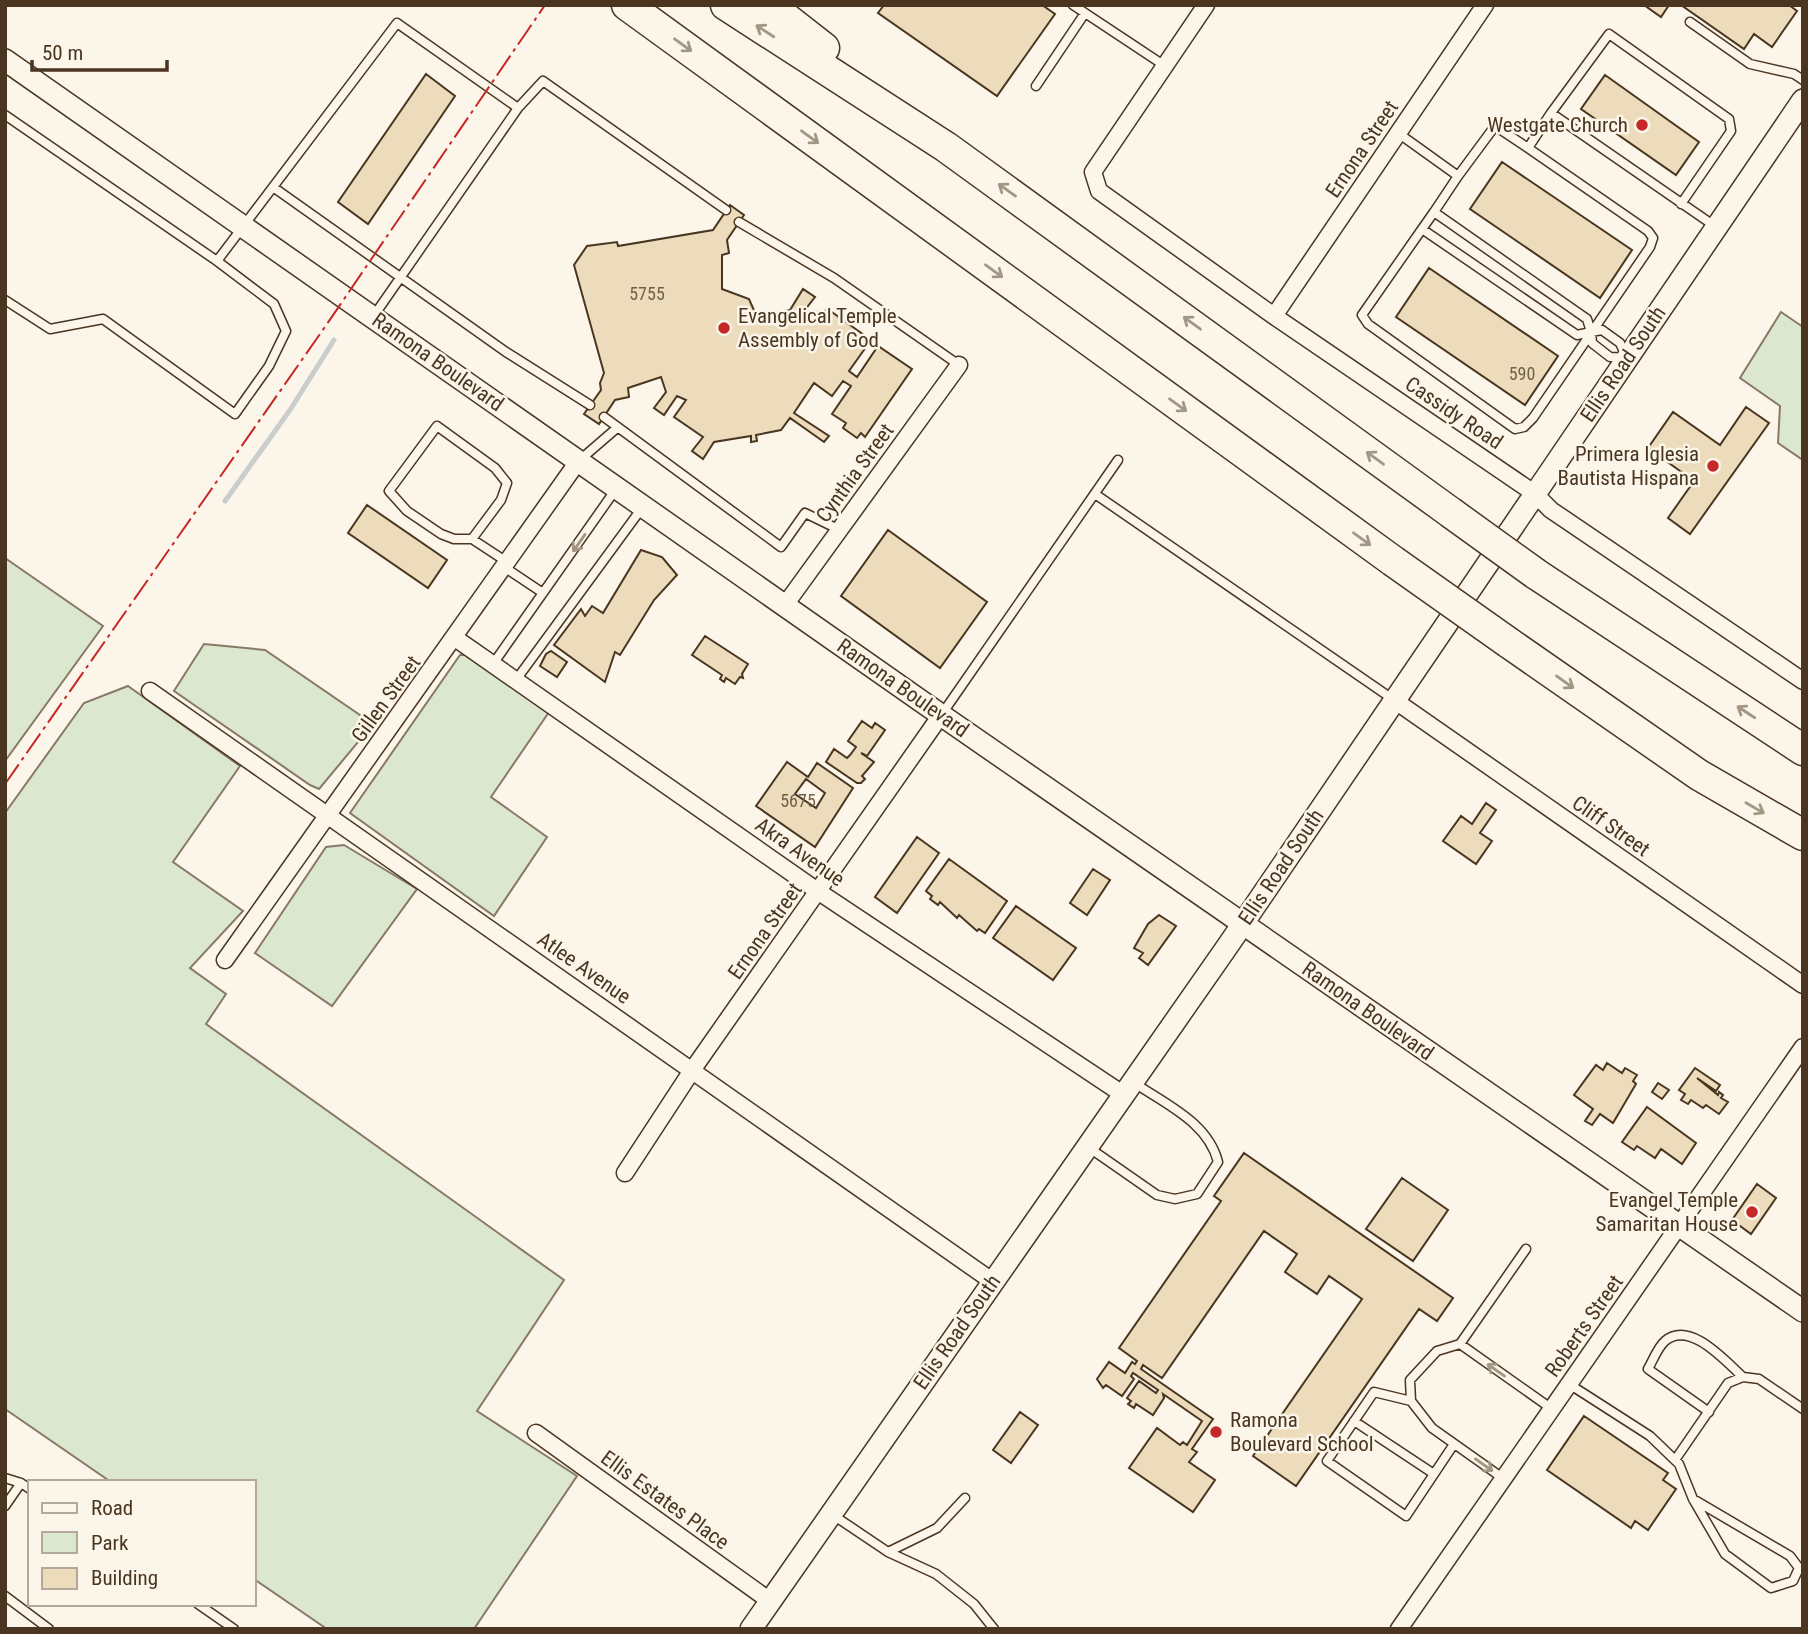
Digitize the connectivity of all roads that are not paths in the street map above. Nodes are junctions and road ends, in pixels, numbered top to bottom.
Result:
1 (627, 5) edge
2 (726, 5) edge
3 (769, 5) edge
4 (1073, 5) edge
5 (1206, 5) edge
6 (1485, 5) edge
7 (1085, 13) junction
8 (1690, 22) dead end
9 (5, 61) edge
10 (1165, 66) junction
11 (1803, 80) edge
12 (1037, 86) dead end
13 (1803, 100) edge
14 (518, 108) junction
15 (1551, 113) junction
16 (5, 115) edge
17 (1398, 134) junction
18 (946, 147) junction
19 (1528, 148) junction
20 (1458, 176) junction
21 (272, 187) junction
22 (1681, 204) junction
23 (726, 210) dead end
24 (1434, 212) junction
25 (739, 222) dead end
26 (243, 225) junction
27 (1716, 227) junction
28 (1422, 229) junction
29 (217, 261) junction
30 (401, 278) junction
31 (5, 300) edge
32 (1273, 316) junction
33 (373, 317) junction
34 (1591, 331) junction
35 (1628, 358) junction
36 (959, 365) joint
37 (590, 405) dead end
38 (604, 417) dead end
39 (618, 427) junction
40 (579, 460) junction
41 (1118, 460) dead end
42 (618, 487) junction
43 (1534, 493) junction
44 (1095, 494) junction
45 (644, 505) junction
46 (840, 530) junction
47 (472, 540) junction
48 (506, 565) junction
49 (543, 593) junction
50 (785, 605) junction
51 (456, 638) junction
52 (492, 664) junction
53 (516, 680) junction
54 (1803, 681) edge
55 (150, 691) dead end
56 (1394, 701) junction
57 (941, 715) junction
58 (1803, 750) edge
59 (327, 816) junction
60 (1803, 835) edge
61 (819, 892) junction
62 (1242, 923) junction
63 (225, 960) dead end
64 (1803, 985) edge
65 (1803, 1047) edge
66 (693, 1069) junction
67 (1129, 1089) junction
68 (1088, 1146) junction
69 (625, 1173) dead end
70 (1679, 1225) junction
71 (1526, 1249) dead end
72 (992, 1281) junction
73 (1803, 1311) edge
74 (1460, 1344) junction
75 (1743, 1377) junction
76 (1569, 1384) junction
77 (1411, 1401) junction
78 (1552, 1409) junction
79 (1803, 1409) edge
80 (1709, 1412) junction
81 (1354, 1421) junction
82 (536, 1433) dead end
83 (1454, 1444) junction
84 (1675, 1460) junction
85 (1434, 1474) junction
86 (5, 1478) edge
87 (1504, 1479) junction
88 (21, 1483) junction
89 (28, 1488) edge
90 (965, 1498) dead end
91 (1693, 1499) junction
92 (5, 1506) edge
93 (831, 1513) junction
94 (888, 1552) junction
95 (5, 1596) edge
96 (770, 1601) junction
97 (201, 1606) edge
98 (49, 1629) edge
99 (234, 1629) edge
100 (751, 1629) edge
101 (994, 1629) edge
102 (1399, 1629) edge

1 -> 60 highway, bridge
18 -> 2 highway
3 - 18 highway
4 - 7 lane
5 - 10 street
6 - 17 street, Ernona Street
7 - 10 lane
7 - 12 lane
8 - 11 lane
9 - 26 street, Ramona Boulevard
10 - 32 street, Cassidy Road
13 - 27 street, Ellis Road South
14 - 21 lane
14 - 23 lane
14 - 30 lane
15 - 19 lane
15 - 22 lane
15 - 22 lane
16 - 29 lane
17 - 20 lane
17 - 32 street, Ernona Street
58 -> 18 highway, bridge
19 - 20 lane
19 - 34 lane
20 - 24 lane
21 - 26 lane
21 - 30 lane
22 - 27 lane
24 - 28 lane
24 - 34 lane
25 - 36 lane
26 - 29 lane
26 - 33 street, Ramona Boulevard
27 - 35 street, Ellis Road South
28 - 34 lane
28 - 34 lane
29 - 31 lane
30 - 33 lane
30 - 37 lane
32 - 43 street, Cassidy Road
33 - 40 street, Ramona Boulevard
34 - 35 lane
34 - 35 lane
35 - 43 street, Ellis Road South
36 - 46 street, Cynthia Street
38 - 39 lane
39 - 40 lane
39 - 46 lane
40 - 42 street, Ramona Boulevard
40 - 48 street, Gillen Street
41 - 44 lane
42 - 45 street, Ramona Boulevard
42 -> 49 lane
43 - 54 street, Cassidy Road
43 - 56 street, Ellis Road South
44 - 56 lane
44 - 57 lane
45 - 50 street, Ramona Boulevard
45 - 53 lane
46 - 50 street, Cynthia Street
47 - 47 lane
47 - 48 lane
48 - 49 lane
48 - 51 street, Gillen Street
49 - 52 lane
50 - 57 street, Ramona Boulevard
51 - 52 street, Akra Avenue
51 - 59 street, Gillen Street
52 - 53 street, Akra Avenue
53 - 61 street, Akra Avenue
55 - 59 street, Atlee Avenue
56 - 62 street, Ellis Road South
56 - 64 street, Cliff Street
57 - 61 street, Ernona Street
57 - 62 street, Ramona Boulevard
59 - 63 street, Gillen Street
59 - 66 street, Atlee Avenue
61 - 66 street, Ernona Street
61 - 67 street, Akra Avenue
62 - 67 street, Ellis Road South
62 - 70 street, Ramona Boulevard
65 - 70 street, Roberts Street
66 - 69 street, Ernona Street
66 - 72 street, Atlee Avenue
67 - 68 street, Ellis Road South
67 - 68 lane
68 - 72 street, Ellis Road South
70 - 73 street, Ramona Boulevard
70 - 76 street, Roberts Street
71 - 74 lane
72 - 93 street, Ellis Road South
74 - 77 lane
78 -> 74 lane
75 - 79 lane
75 - 80 lane
75 - 80 lane
76 - 78 street, Roberts Street
76 - 84 lane
77 - 81 lane
77 - 83 lane
78 - 87 street, Roberts Street
80 - 84 lane
81 - 85 lane
81 - 85 lane
82 - 96 street, Ellis Estates Place
83 - 85 lane
83 -> 87 lane
84 - 91 lane
86 - 88 lane
87 - 102 street, Roberts Street
88 - 89 lane
88 - 92 lane
90 - 94 lane
91 - 91 lane
93 - 94 lane
93 - 96 street, Ellis Road South
94 - 101 lane
95 - 98 lane
96 - 100 street, Ellis Road South
97 - 99 lane

